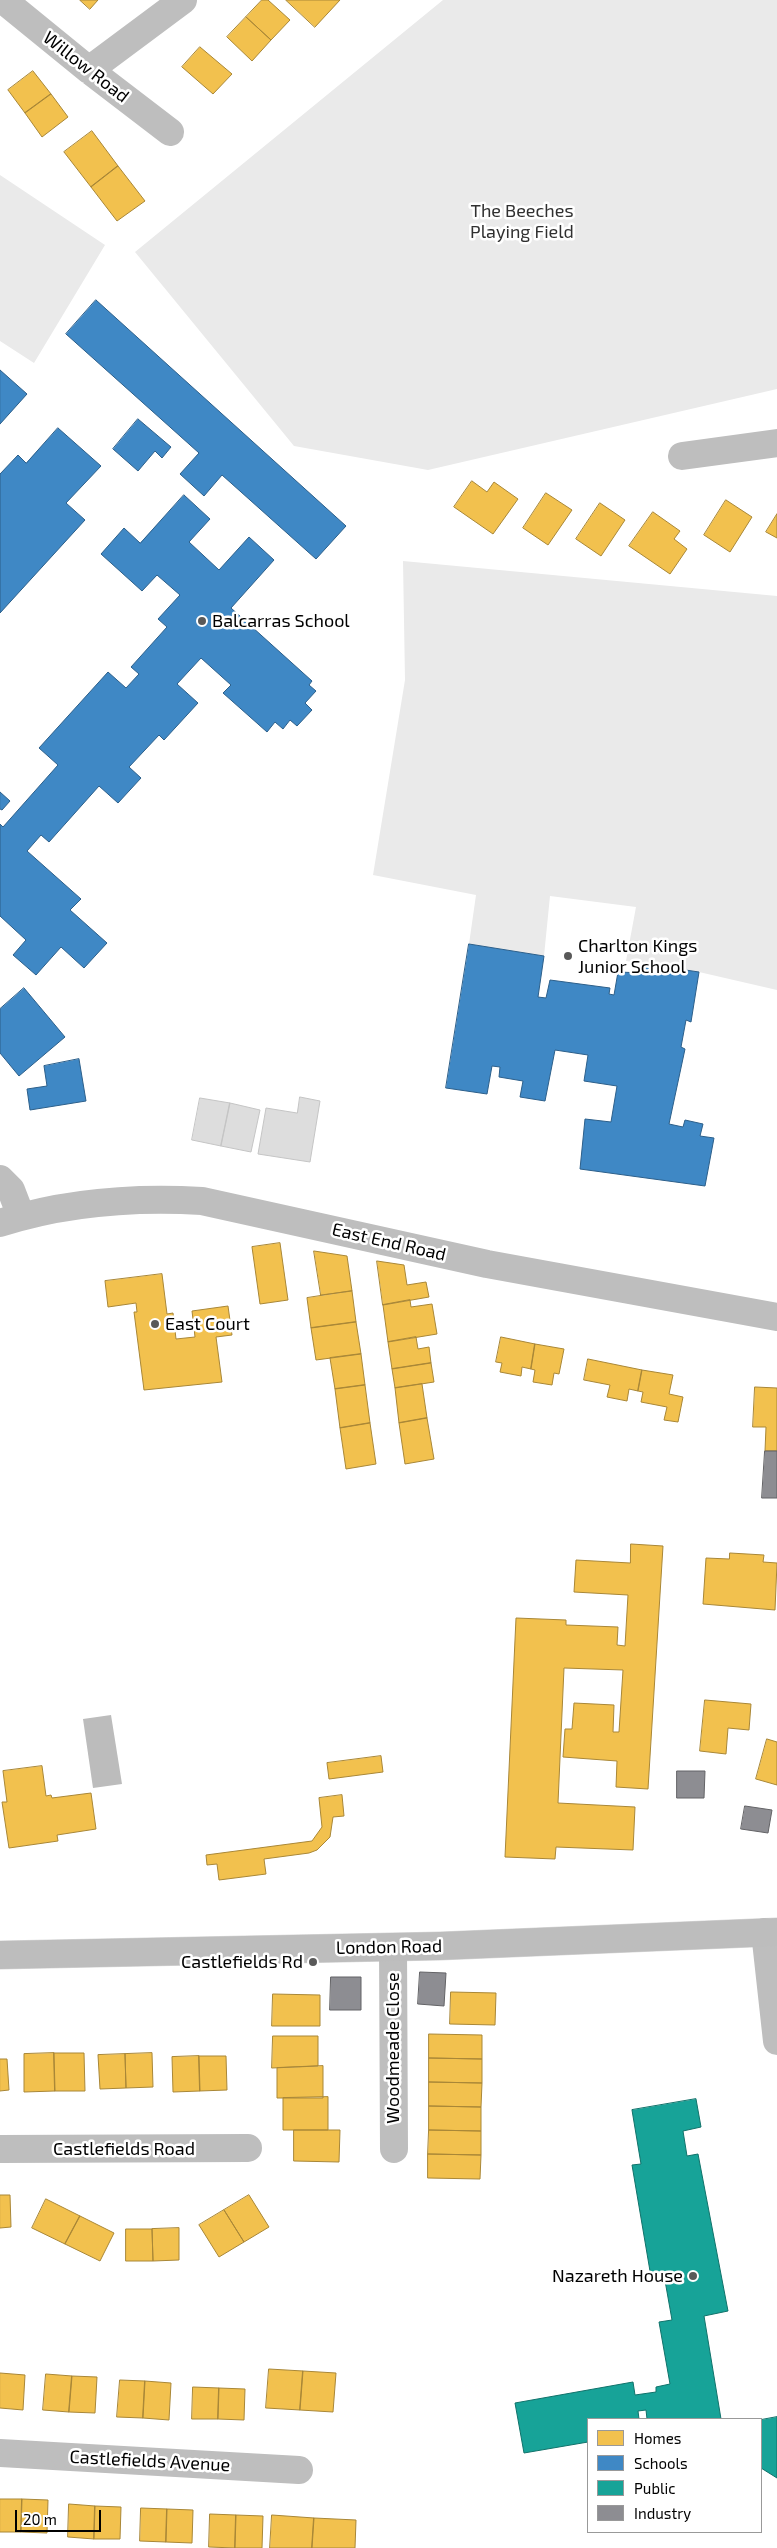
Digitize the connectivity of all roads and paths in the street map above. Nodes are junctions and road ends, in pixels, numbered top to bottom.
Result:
1 (3, 0) edge
2 (183, 0) edge
3 (89, 70) junction
4 (170, 132) dead end
5 (777, 443) edge
6 (682, 456) dead end
7 (0, 1179) edge
8 (10, 1220) edge
9 (777, 1317) edge
10 (771, 1932) edge
11 (393, 1947) junction
12 (0, 1955) edge
13 (777, 2041) edge
14 (248, 2148) dead end
15 (0, 2149) edge
16 (394, 2149) dead end
17 (0, 2453) edge
18 (299, 2470) dead end

1 - 3 street, Willow Road
2 - 3 street
3 - 4 street, Willow Road
5 - 6 street
7 - 8 street
8 - 9 street, East End Road
10 - 11 highway, London Road
10 - 13 street
11 - 12 highway, London Road
11 - 16 street, Woodmeade Close
14 - 15 street, Castlefields Road
17 - 18 street, Castlefields Avenue

